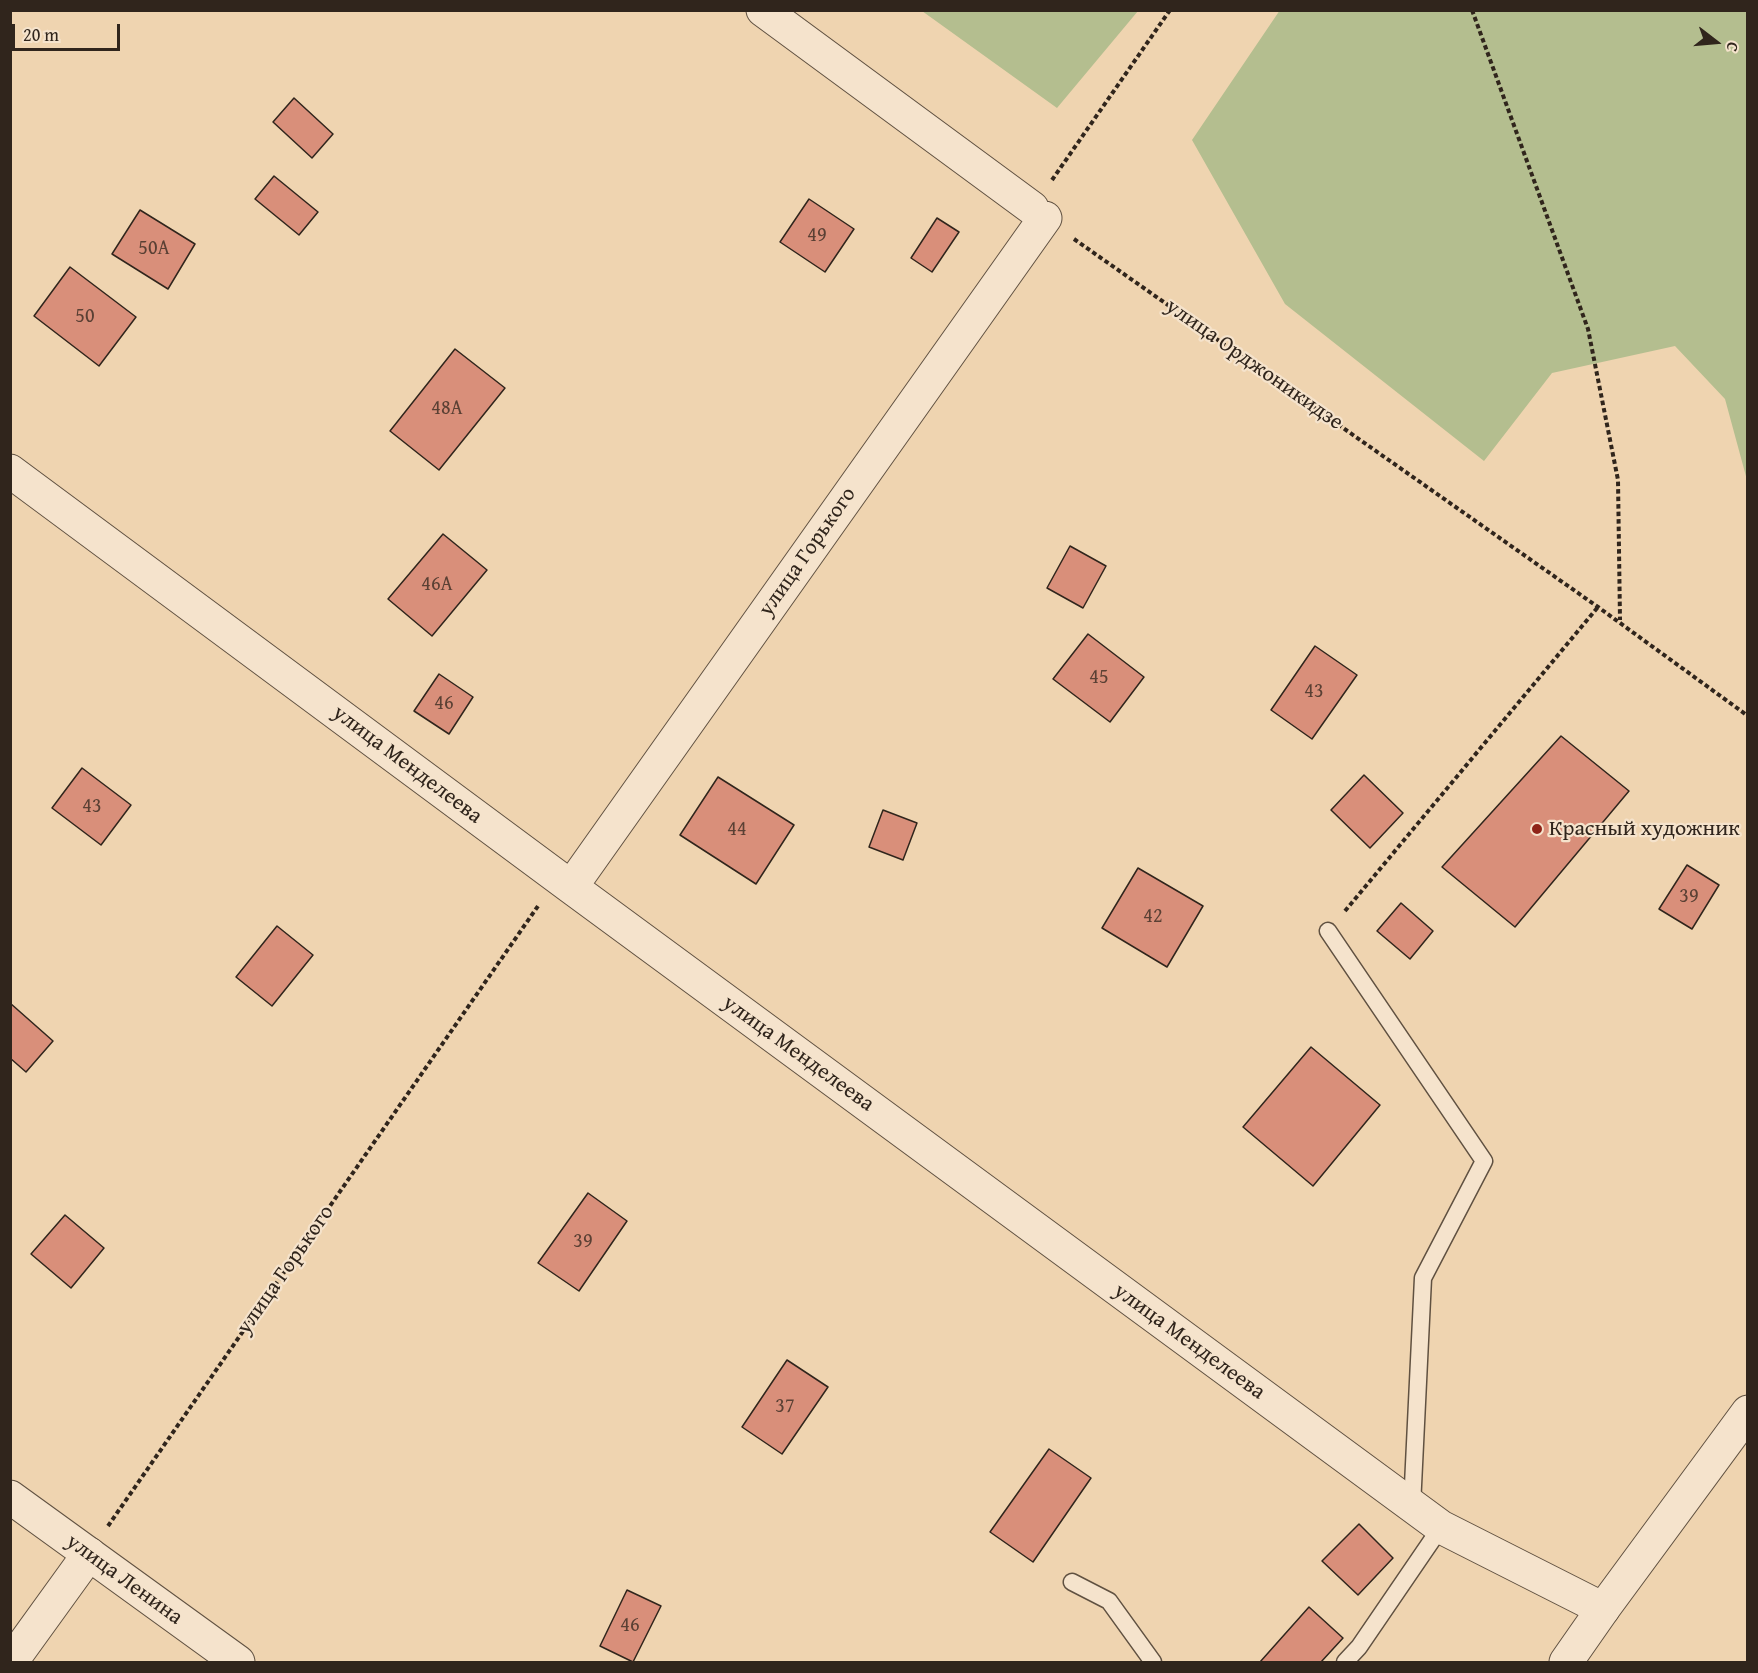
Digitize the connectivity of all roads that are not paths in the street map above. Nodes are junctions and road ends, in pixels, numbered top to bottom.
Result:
1 (763, 10) edge
2 (10, 471) edge
3 (565, 882) junction
4 (1328, 931) road end
5 (1748, 1412) edge
6 (10, 1497) edge
7 (1412, 1506) junction
8 (1441, 1527) junction
9 (89, 1554) junction
10 (1072, 1582) dead end
11 (1603, 1609) junction
12 (11, 1662) edge
13 (238, 1662) edge
14 (1153, 1662) edge
15 (1345, 1662) edge
16 (1566, 1662) edge

1 - 3 street, улица Горького
2 - 3 street, улица Менделеева
3 - 7 street, улица Менделеева
4 - 7 lane
5 - 11 street
6 - 9 street, улица Ленина
7 - 8 street, улица Менделеева
8 - 11 street, улица Менделеева
8 - 15 lane
9 - 12 street
9 - 13 street, улица Ленина
10 - 14 lane
11 - 16 street

